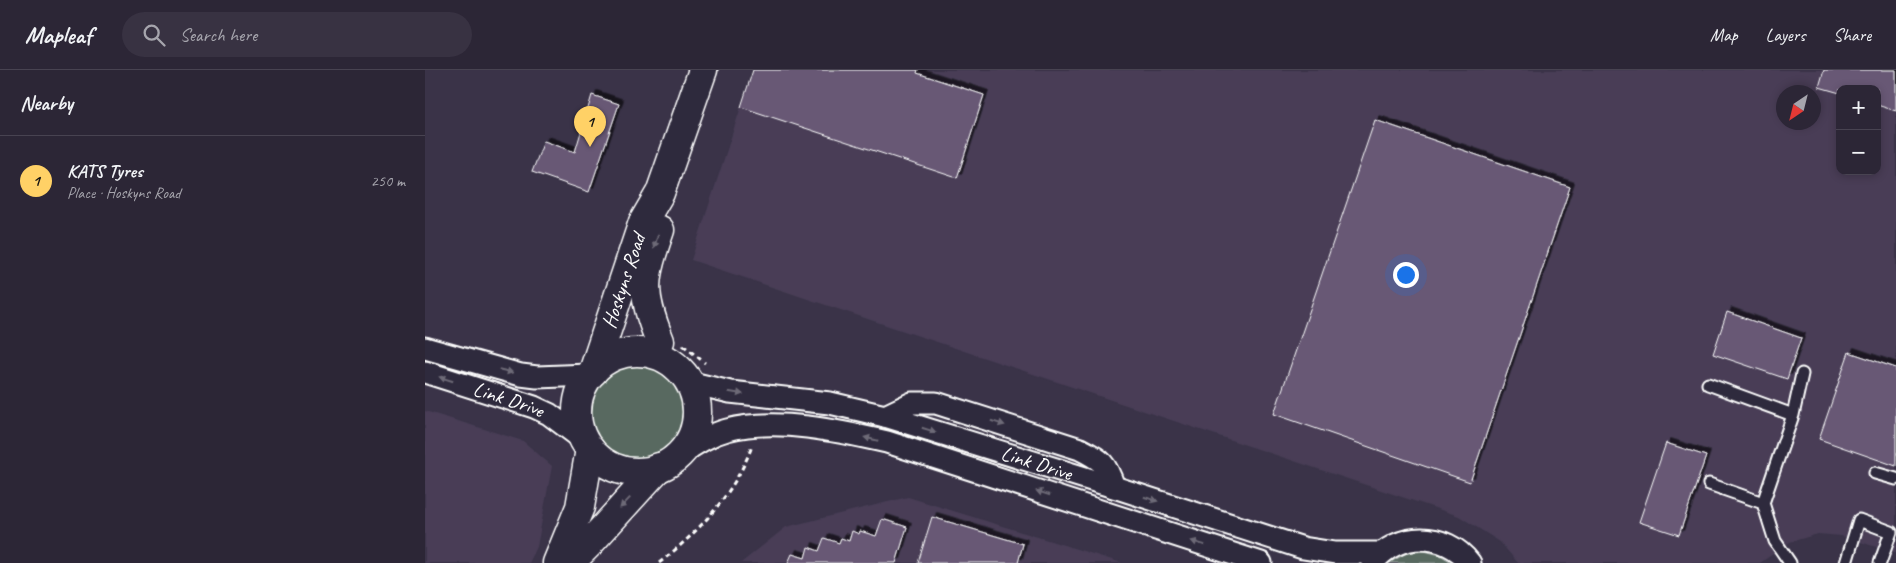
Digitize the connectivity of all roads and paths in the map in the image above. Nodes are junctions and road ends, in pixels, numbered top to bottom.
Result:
1 (703, 70) edge
2 (660, 193) junction
3 (669, 340) joint
4 (425, 348) edge
5 (710, 366) dead end
6 (425, 372) edge
7 (591, 373) junction
8 (1802, 374) dead end
9 (689, 382) junction
10 (1708, 384) dead end
11 (1793, 415) junction
12 (753, 438) dead end
13 (587, 445) junction
14 (668, 462) junction
15 (1875, 473) dead end
16 (1896, 480) edge
17 (1709, 484) dead end
18 (1763, 503) junction
19 (1377, 558) edge
20 (557, 563) edge
21 (570, 563) edge
22 (659, 563) edge
23 (1261, 563) edge
24 (1469, 563) edge
25 (1790, 563) edge
26 (1846, 563) edge
27 (1880, 563) edge

1 - 2 main road, Hoskyns Road
2 -> 3 main road, Hoskyns Road
2 - 7 main road, Hoskyns Road
3 - 5 path
4 -> 7 street, Link Drive
13 -> 6 street, Link Drive
7 - 9 main road
7 - 13 main road
8 - 11 lane
9 - 14 main road
9 -> 19 street, Link Drive
10 - 11 lane
11 - 18 lane
12 - 22 path
13 - 14 main road
13 - 20 main road
14 -> 21 main road
23 -> 14 street, Link Drive
15 - 16 lane
17 - 18 lane
18 - 25 lane
19 - 24 street
26 - 27 lane

